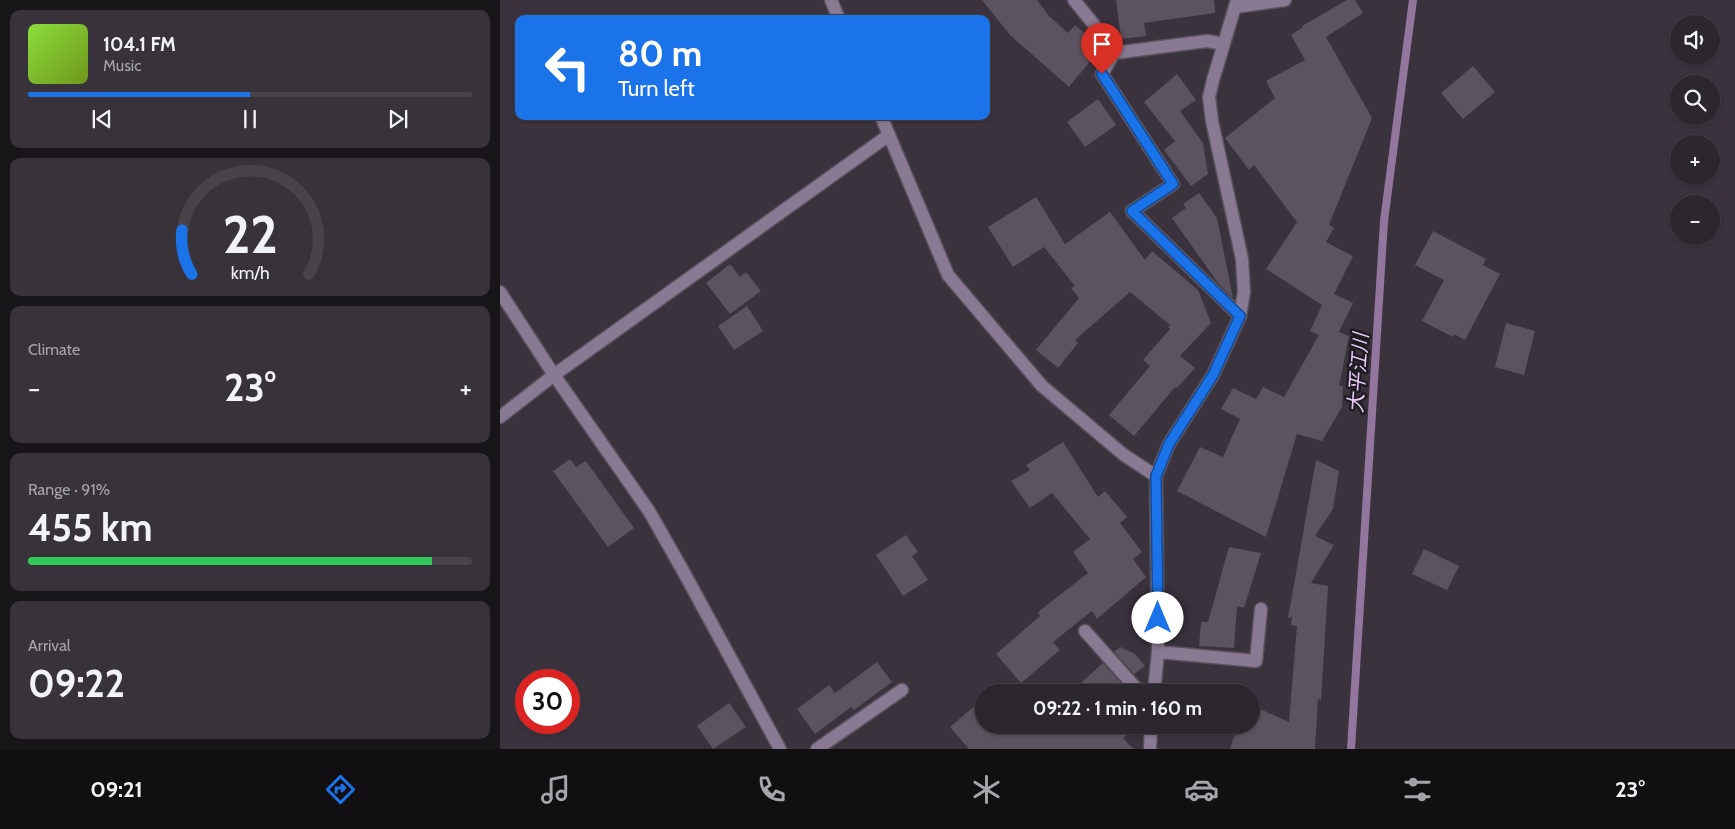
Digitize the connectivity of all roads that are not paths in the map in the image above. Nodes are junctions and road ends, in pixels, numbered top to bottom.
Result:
1 (832, 0) edge
2 (1074, 0) edge
3 (1285, 0) edge
4 (1236, 3) edge
5 (838, 15) edge
6 (1224, 44) junction
7 (1114, 53) junction
8 (882, 120) edge
9 (888, 135) junction
10 (500, 292) edge
11 (1240, 316) junction
12 (554, 375) junction
13 (500, 417) edge
14 (1156, 476) junction
15 (1261, 609) dead end
16 (1085, 631) dead end
17 (1158, 652) junction
18 (1133, 684) edge
19 (1155, 684) edge
20 (902, 690) dead end
21 (1151, 734) edge
22 (780, 749) edge
23 (817, 749) edge
24 (1150, 749) edge

1 - 5 street
2 - 7 street
3 - 4 street
4 - 6 street
6 - 7 street
6 - 11 street
7 - 11 street
8 - 9 street
9 - 12 street
9 - 14 street
10 - 12 street
11 - 14 street
12 - 13 street
12 - 22 street
14 - 17 street
15 - 17 street
16 - 18 street
17 - 19 street
20 - 23 street
21 - 24 street

